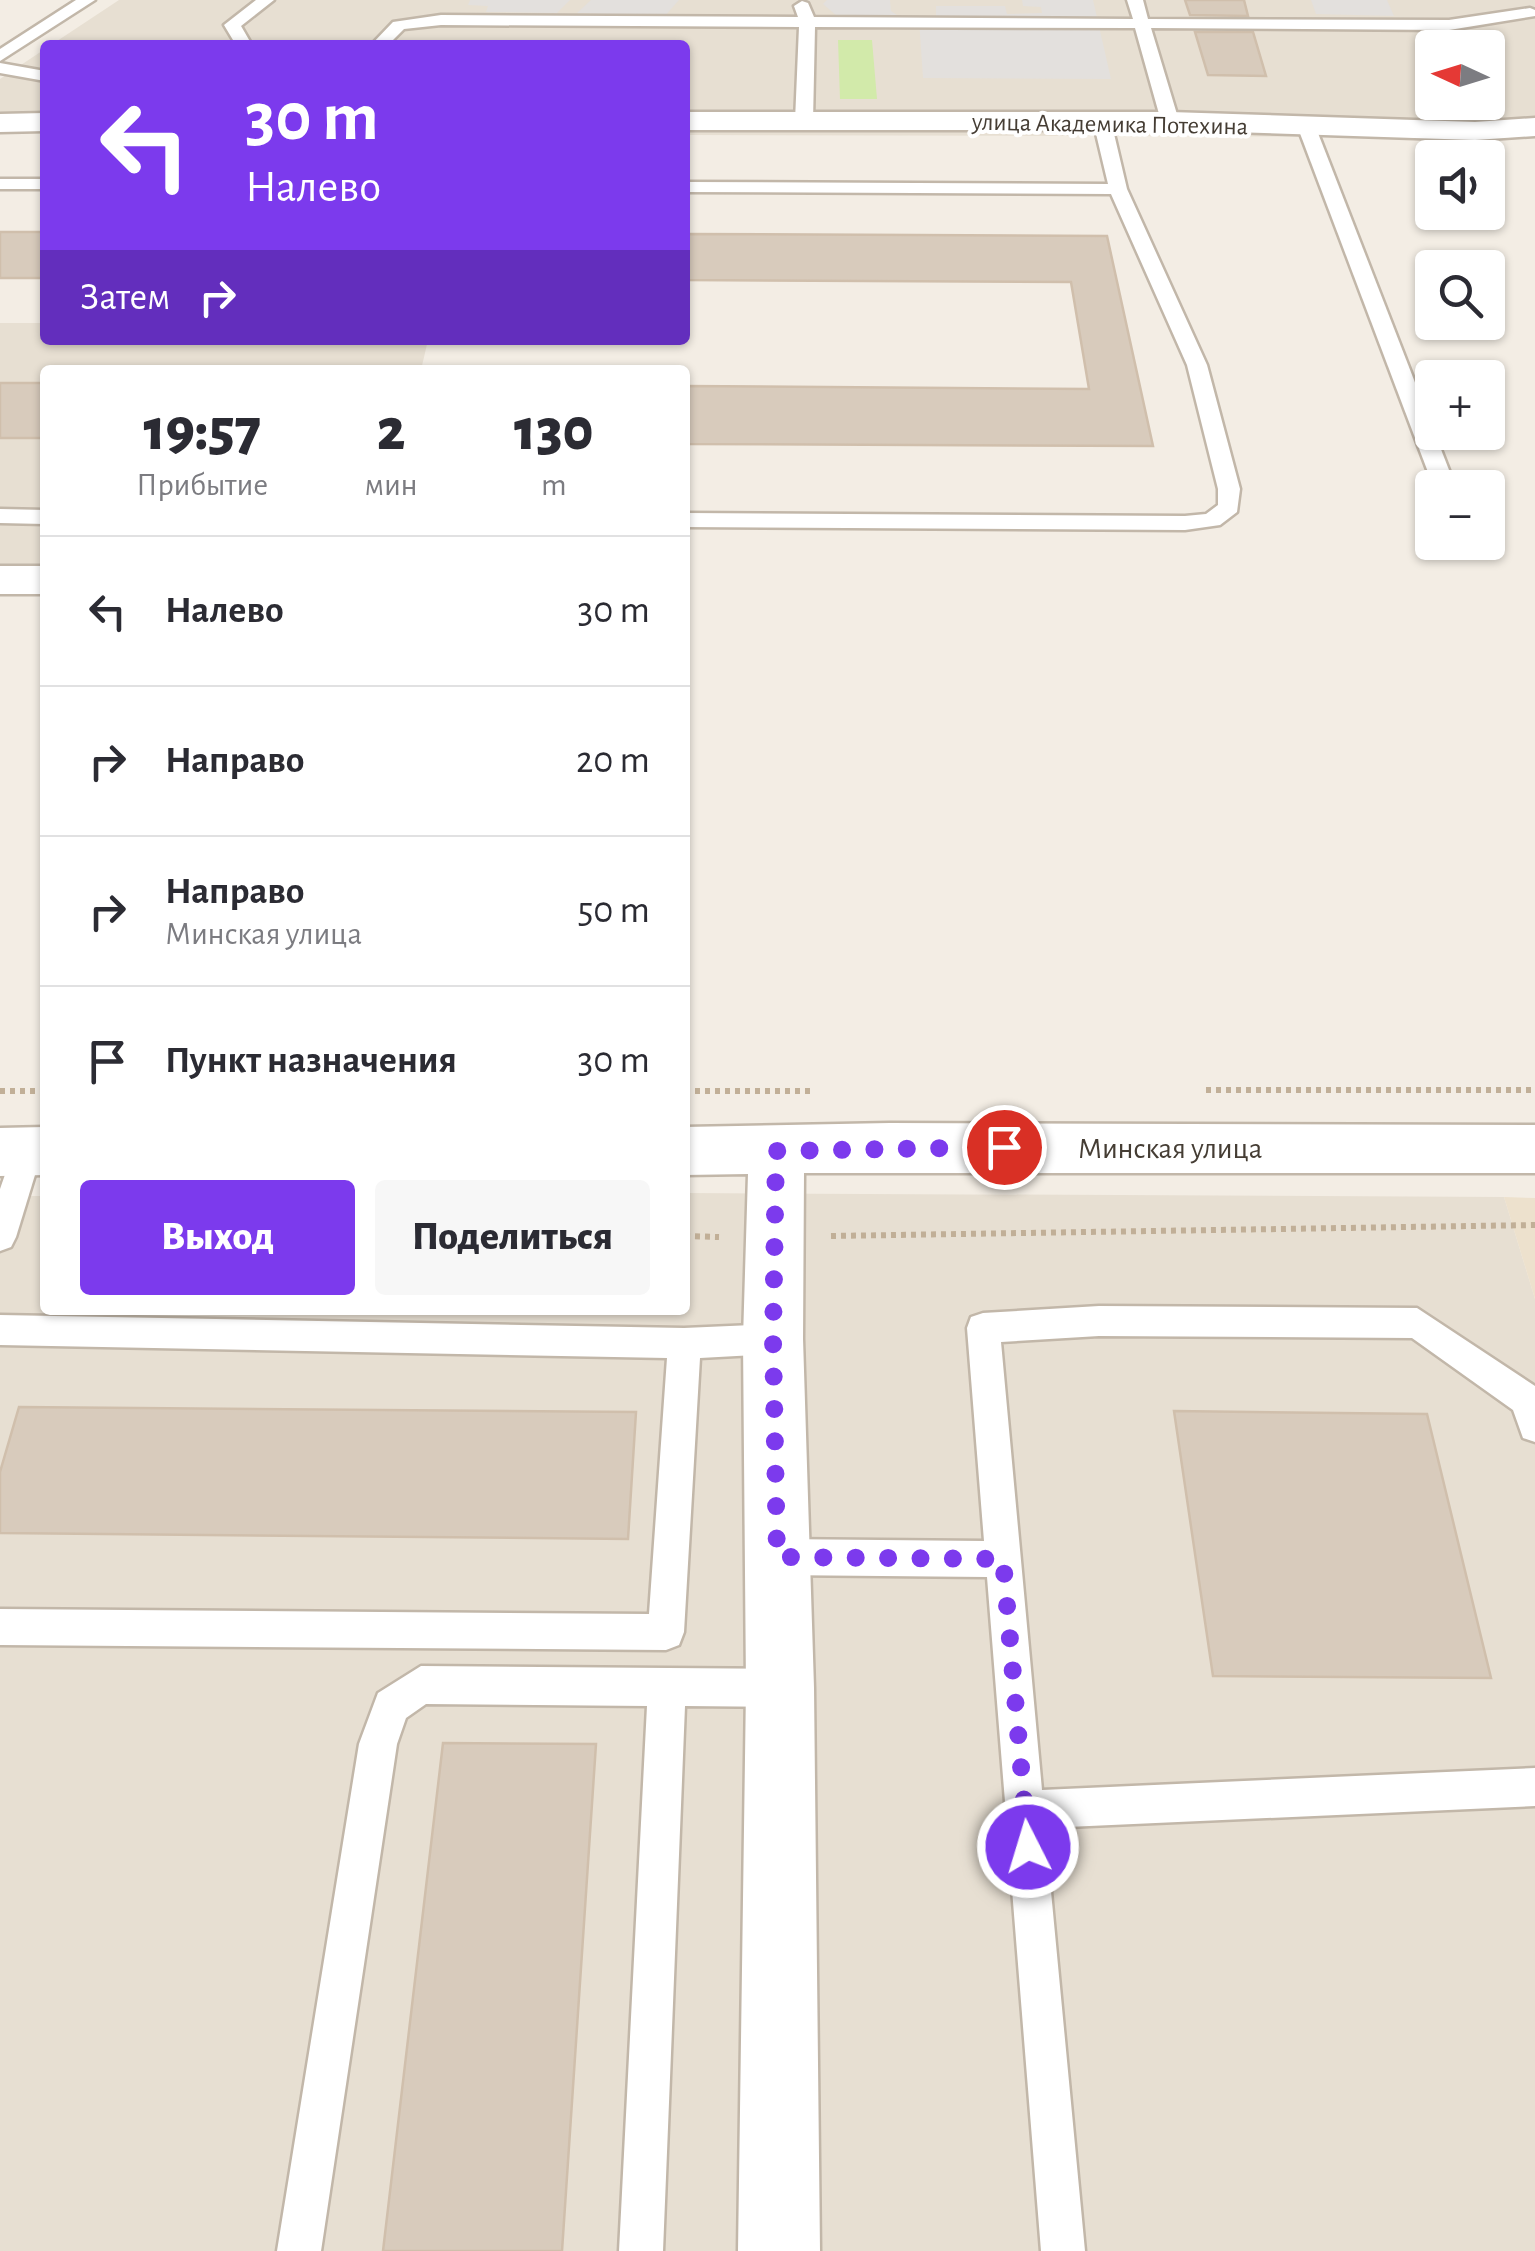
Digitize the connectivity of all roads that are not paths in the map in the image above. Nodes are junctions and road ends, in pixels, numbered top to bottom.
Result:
1 (87, 0) edge
2 (266, 0) edge
3 (626, 0) edge
4 (808, 0) edge
5 (1135, 0) edge
6 (1290, 0) edge
7 (1530, 13) dead end
8 (807, 20) junction
9 (604, 21) junction
10 (1142, 24) junction
11 (1300, 25) junction
12 (241, 40) edge
13 (384, 40) edge
14 (0, 56) edge
15 (0, 68) edge
16 (40, 75) edge
17 (804, 121) junction
18 (1102, 121) junction
19 (1170, 121) junction
20 (0, 122) edge
21 (40, 122) edge
22 (690, 122) edge
23 (1535, 127) edge
24 (1307, 128) junction
25 (0, 184) edge
26 (40, 184) edge
27 (690, 188) edge
28 (1118, 190) junction
29 (1438, 470) edge
30 (0, 516) edge
31 (40, 517) edge
32 (690, 520) edge
33 (0, 580) edge
34 (40, 580) edge
35 (690, 1150) edge
36 (1535, 1150) edge
37 (776, 1151) junction
38 (24, 1152) edge
39 (0, 1237) edge
40 (0, 1330) edge
41 (773, 1339) junction
42 (684, 1343) junction
43 (1535, 1426) edge
44 (777, 1557) junction
45 (1003, 1559) junction
46 (0, 1627) edge
47 (667, 1688) junction
48 (780, 1688) junction
49 (1535, 1787) edge
50 (1024, 1810) junction
51 (299, 2251) edge
52 (642, 2251) edge
53 (779, 2251) edge
54 (1063, 2251) edge

1 - 14 lane
2 - 12 lane
3 - 9 lane
4 - 8 lane
5 - 10 lane
6 - 11 lane
7 - 11 lane
8 - 9 lane
8 - 10 lane
8 - 17 lane
9 - 13 lane
10 - 11 lane
10 - 19 lane
15 - 16 lane
17 - 18 street, улица Академика Потехина
17 - 22 street, улица Академика Потехина
18 - 19 street, улица Академика Потехина
18 - 28 lane
19 - 24 street, улица Академика Потехина
20 - 21 street
23 - 24 street, улица Академика Потехина
24 - 29 lane
25 - 26 lane
27 - 28 lane
28 - 32 lane
30 - 31 lane
33 - 34 street
35 - 37 street, Минская улица
36 - 37 street, Минская улица
37 - 41 street
38 - 39 lane
40 - 42 lane
41 - 42 lane
41 - 44 street
42 - 46 lane
43 - 45 lane
44 - 45 lane
44 - 48 street
45 - 50 lane
47 - 48 lane
47 - 51 lane
47 - 52 lane
48 - 53 street
49 - 50 lane
50 - 54 lane

